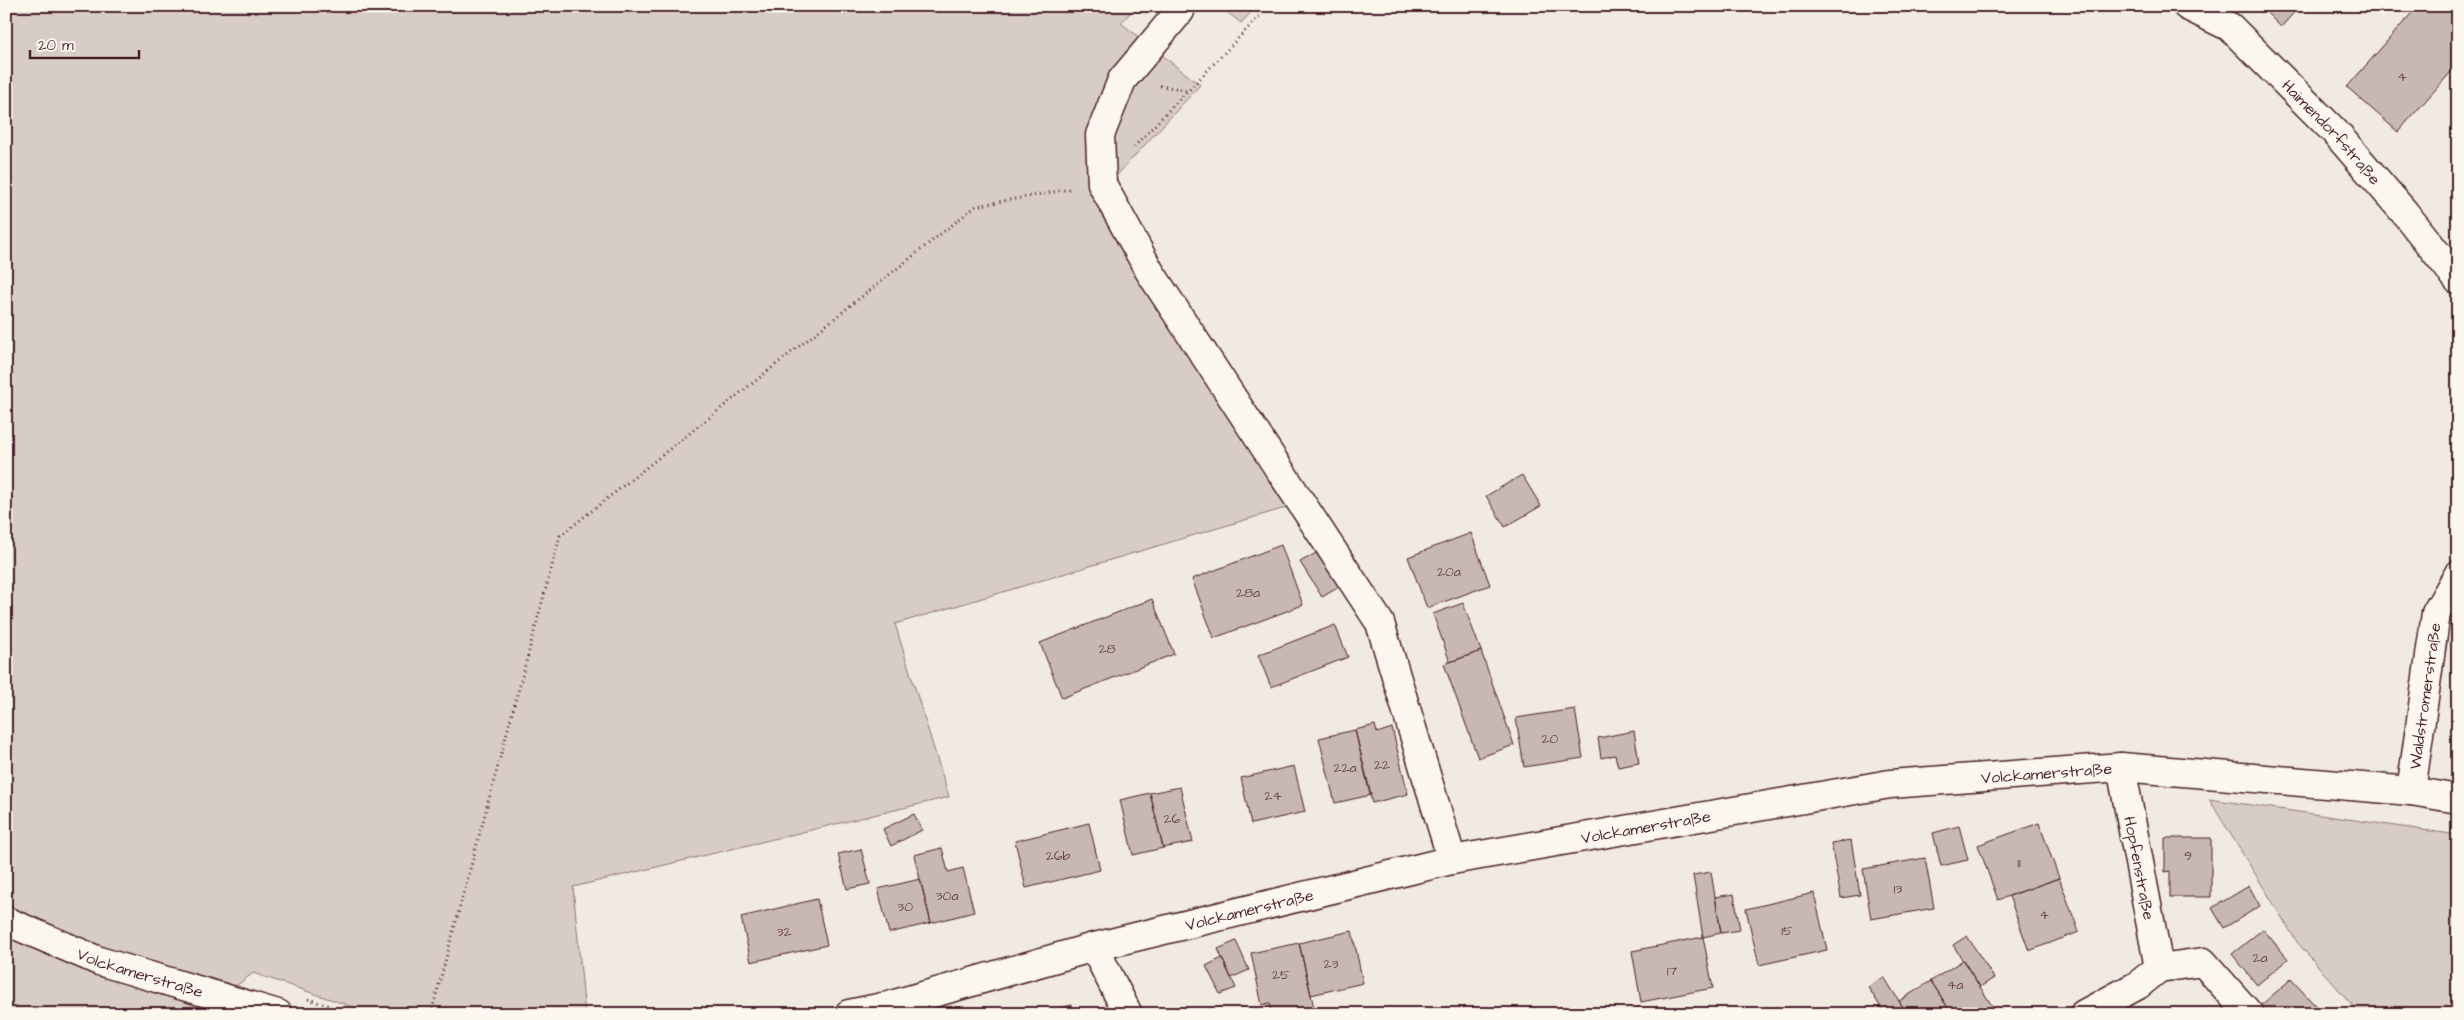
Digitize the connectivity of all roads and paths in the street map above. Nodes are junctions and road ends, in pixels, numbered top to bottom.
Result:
1 (1269, 6) edge
2 (2187, 6) edge
3 (1180, 11) dead end
4 (1122, 80) junction
5 (1189, 90) junction
6 (1102, 182) junction
7 (2458, 280) edge
8 (2458, 575) edge
9 (2121, 768) junction
10 (2411, 791) junction
11 (2458, 799) edge
12 (1452, 860) junction
13 (6, 921) edge
14 (1094, 947) junction
15 (2159, 968) junction
16 (278, 1014) edge
17 (431, 1014) edge
18 (849, 1014) edge
19 (1128, 1014) edge
20 (2084, 1014) edge
21 (2249, 1014) edge

1 - 5 path
2 - 7 street, Haimendorfstraße
3 - 4 street
4 - 5 path
4 - 6 street
5 - 6 path
6 - 12 street
6 - 17 path
8 - 10 street, Waldstromerstraße
9 - 10 street, Volckamerstraße
9 - 12 street, Volckamerstraße
9 - 15 street, Hopfenstraße
10 - 11 street, Volckamerstraße
12 - 14 street, Volckamerstraße
13 - 16 street, Volckamerstraße
14 - 18 street, Volckamerstraße
14 - 19 street
15 - 20 street
15 - 21 street

